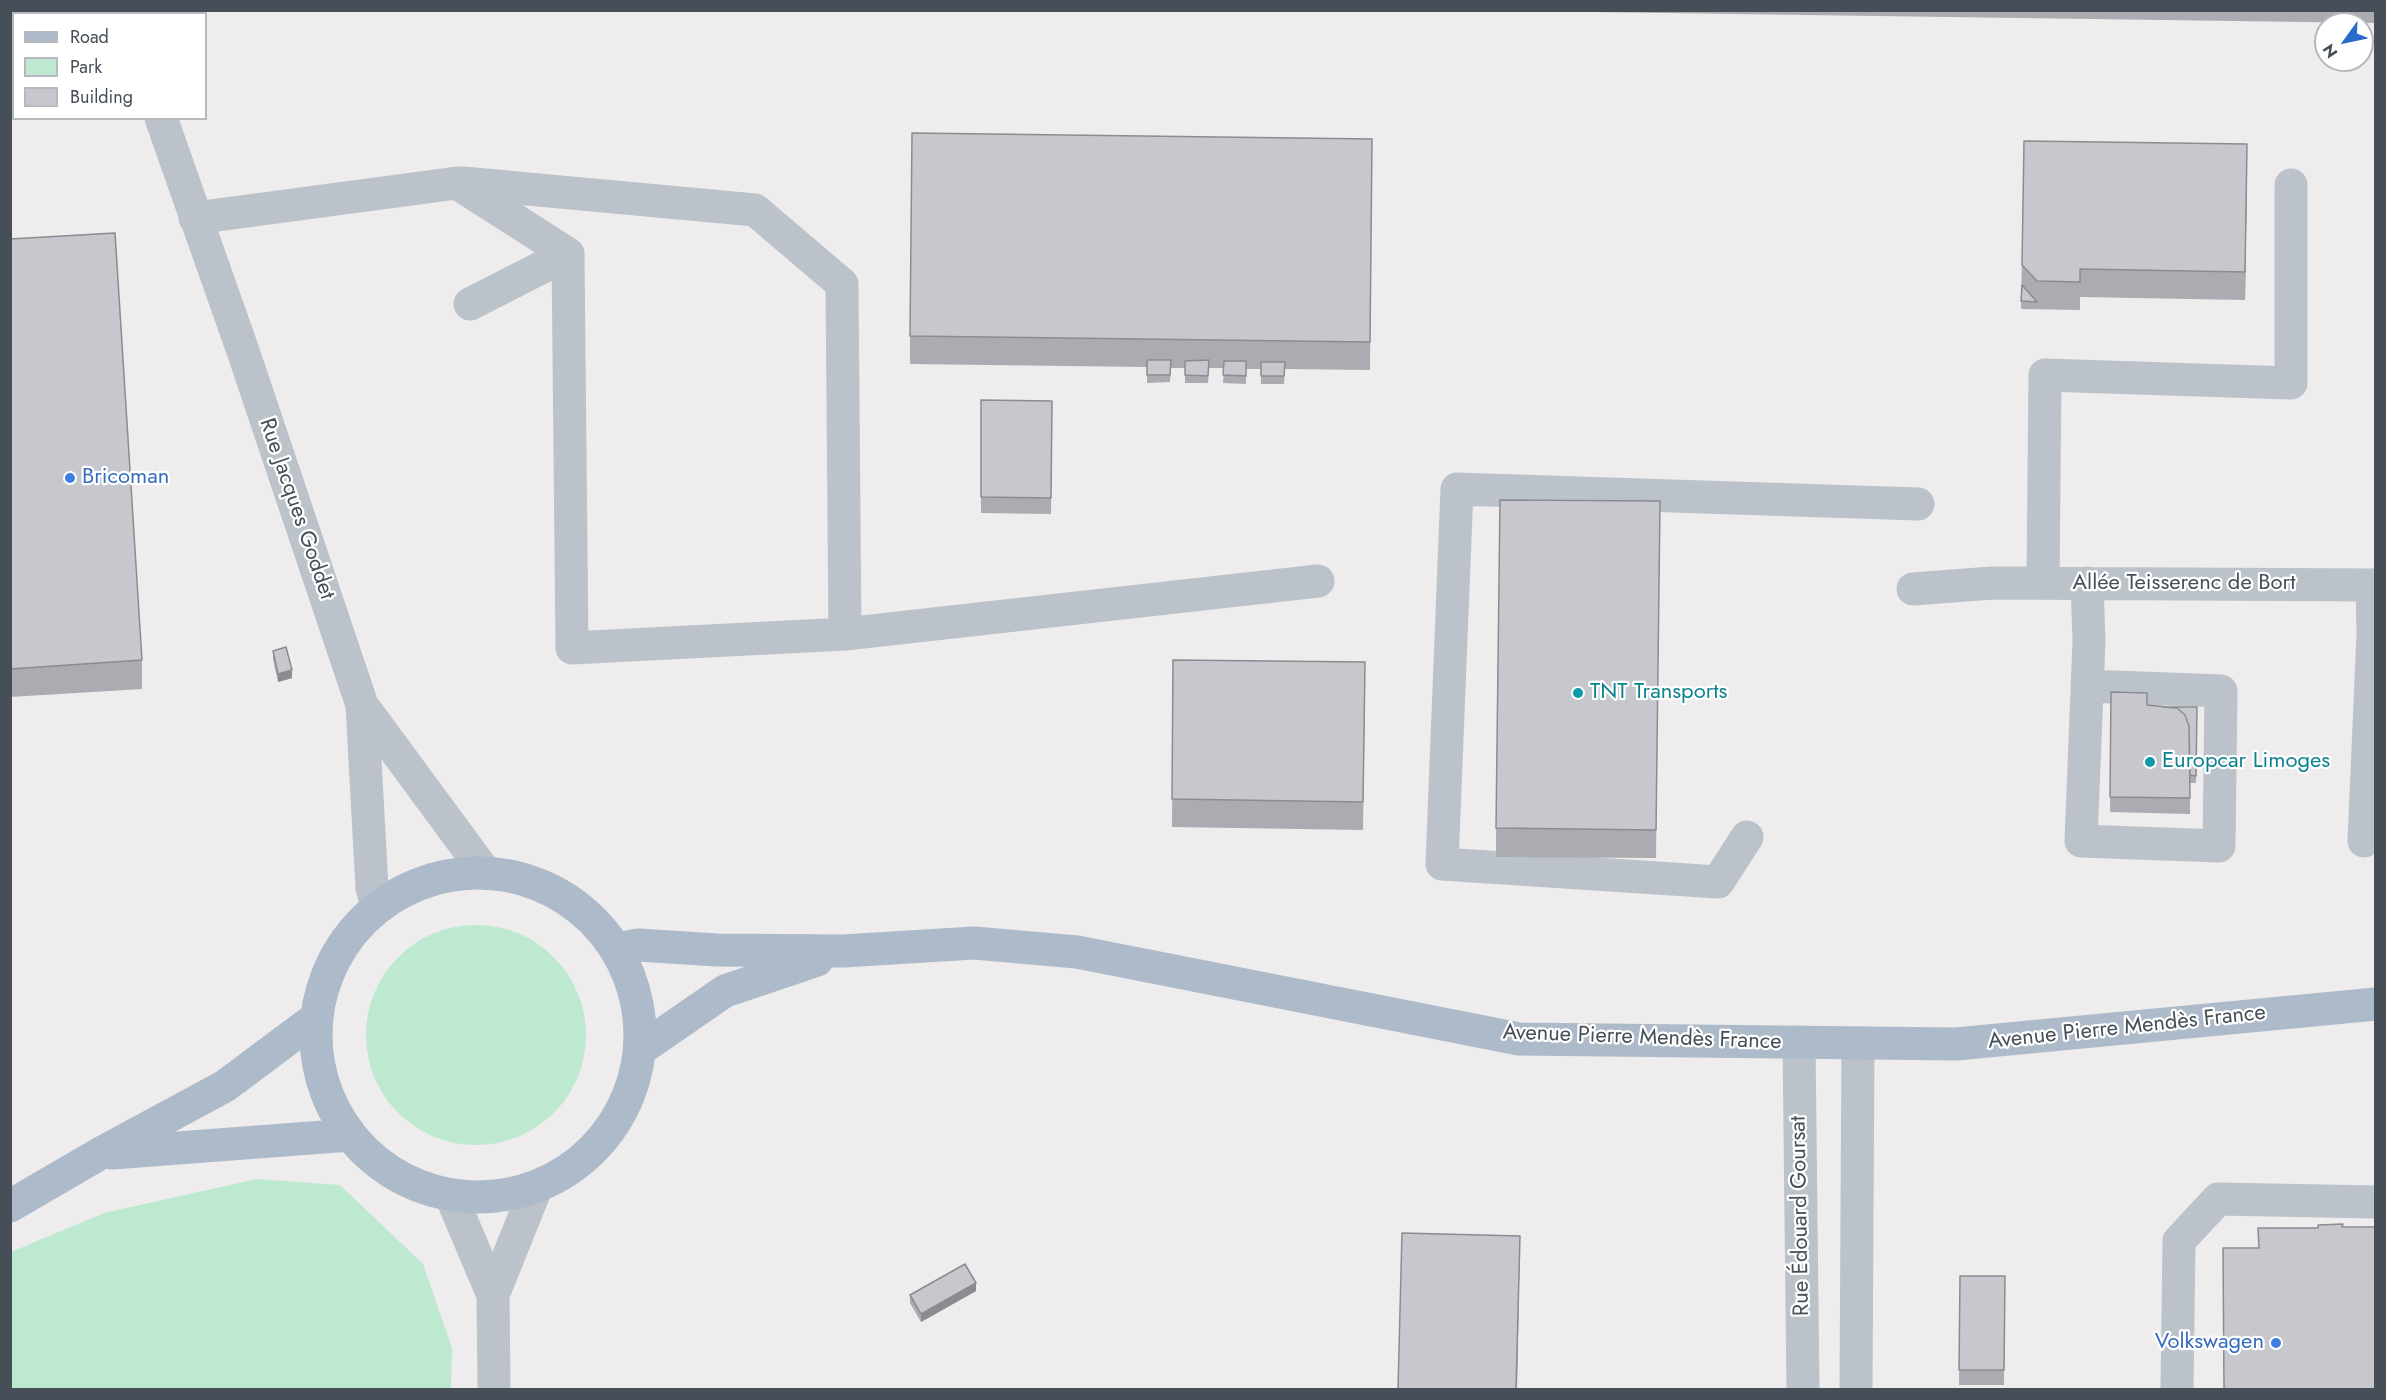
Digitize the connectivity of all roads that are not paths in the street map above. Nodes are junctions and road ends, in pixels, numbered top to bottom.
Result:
1 (162, 120) edge
2 (457, 183) junction
3 (2291, 184) dead end
4 (195, 218) junction
5 (568, 254) junction
6 (470, 304) dead end
7 (1918, 504) dead end
8 (1317, 581) dead end
9 (2043, 583) junction
10 (2088, 583) junction
11 (2374, 585) edge
12 (1913, 589) dead end
13 (845, 634) junction
14 (2087, 686) junction
15 (362, 705) junction
16 (2372, 717) edge
17 (1747, 837) dead end
18 (2364, 841) dead end
19 (485, 872) junction
20 (377, 906) junction
21 (618, 950) junction
22 (843, 951) junction
23 (2376, 1004) edge
24 (316, 1018) junction
25 (1799, 1042) junction
26 (1858, 1043) junction
27 (641, 1049) junction
28 (350, 1135) junction
29 (101, 1153) junction
30 (536, 1188) junction
31 (451, 1196) junction
32 (2376, 1202) edge
33 (10, 1206) edge
34 (493, 1295) junction
35 (494, 1389) edge
36 (1803, 1389) edge
37 (1856, 1389) edge
38 (2177, 1389) edge

1 - 4 street, Rue Jacques Goddet
2 - 4 street
2 - 5 street
2 - 13 street
3 - 9 street
4 - 15 street, Rue Jacques Goddet
5 - 6 street
5 - 13 street
7 - 17 street
8 - 13 street
9 - 10 street, Allée Teisserenc de Bort
9 - 12 street, Allée Teisserenc de Bort
10 - 11 street, Allée Teisserenc de Bort
10 - 14 street
11 - 16 street
14 - 14 street
15 - 19 street, Rue Jacques Goddet
15 - 20 street
16 - 18 street
19 - 20 main road
19 - 21 main road
20 - 24 main road
21 - 22 main road, Avenue Pierre Mendès France
21 - 27 main road
22 - 25 main road, Avenue Pierre Mendès France
22 - 27 main road, Avenue Pierre Mendès France
23 - 26 main road, Avenue Pierre Mendès France
24 - 28 main road
24 - 29 main road
25 - 26 main road, Avenue Pierre Mendès France
25 - 36 street, Rue Édouard Goursat
26 - 37 street
27 - 30 main road
28 - 29 main road
28 - 31 main road
29 - 33 main road
30 - 31 main road
30 - 34 street
31 - 34 street
32 - 38 street
34 - 35 street

